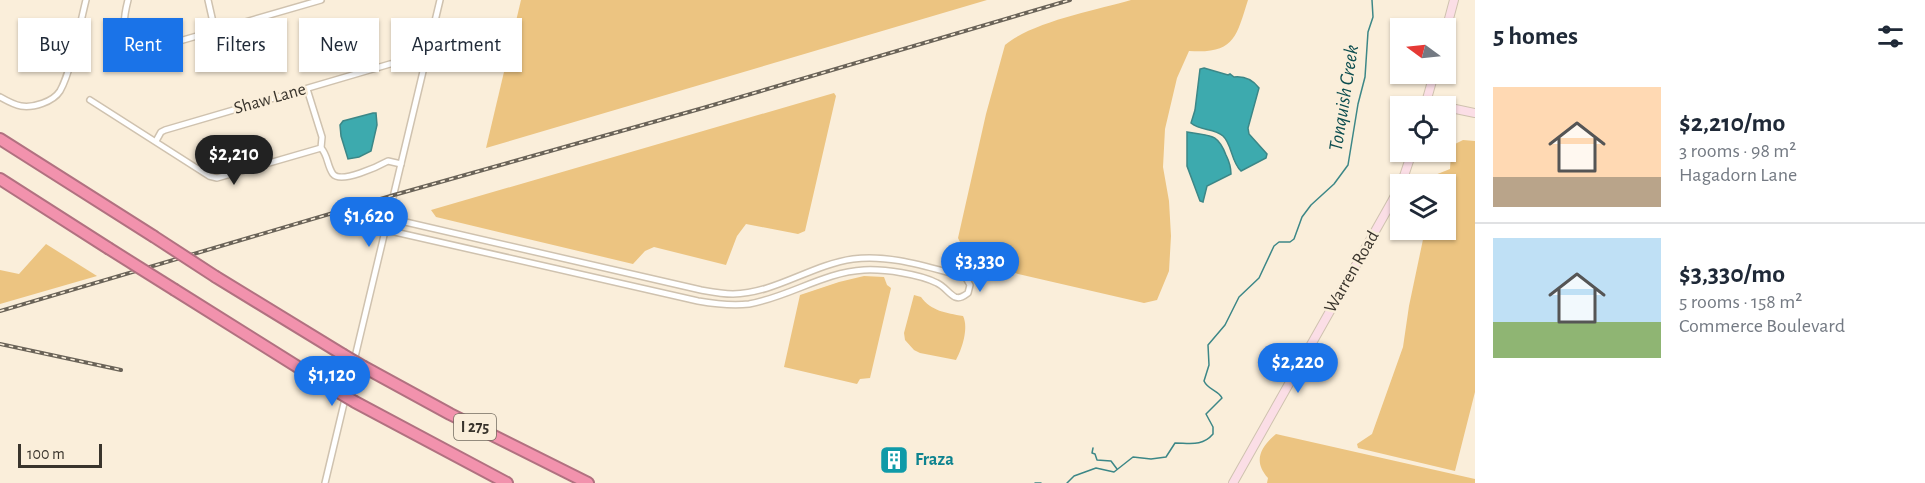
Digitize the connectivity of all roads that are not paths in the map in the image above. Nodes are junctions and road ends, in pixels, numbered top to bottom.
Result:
1 (86, 0) edge
2 (128, 0) edge
3 (208, 0) edge
4 (321, 0) edge
5 (440, 0) edge
6 (1454, 0) edge
7 (301, 3) edge
8 (211, 18) edge
9 (255, 18) edge
10 (436, 18) edge
11 (1449, 18) edge
12 (195, 37) edge
13 (391, 64) edge
14 (424, 72) edge
15 (307, 89) junction
16 (0, 97) edge
17 (90, 100) dead end
18 (1456, 109) edge
19 (1475, 113) edge
20 (0, 139) edge
21 (156, 141) junction
22 (321, 148) junction
23 (1409, 162) edge
24 (401, 164) junction
25 (0, 179) edge
26 (388, 218) junction
27 (386, 230) junction
28 (456, 234) junction
29 (453, 245) junction
30 (521, 249) junction
31 (518, 260) junction
32 (592, 266) junction
33 (935, 269) junction
34 (590, 277) junction
35 (932, 281) junction
36 (770, 287) junction
37 (692, 288) junction
38 (773, 297) junction
39 (690, 299) junction
40 (325, 483) edge
41 (507, 483) edge
42 (588, 483) edge
43 (1233, 483) edge

1 - 16 street
2 - 12 street
3 - 8 street
4 - 7 street
5 - 10 street
6 - 11 main road
7 - 9 street
13 - 15 street, Shaw Lane
14 - 24 street
15 - 21 street, Shaw Lane
15 - 22 street
17 - 21 street
18 - 19 main road
20 - 42 highway, I 275, bridge
21 - 22 street
22 - 24 street
23 - 43 main road, Warren Road
24 - 26 street
25 - 41 highway, I 275, bridge
26 - 27 street
26 - 28 street
27 - 29 street
27 - 40 street
28 - 29 street
28 - 30 street
29 - 31 street
30 - 31 street
30 - 32 street
31 - 34 street
32 - 34 street
32 - 37 street
33 - 35 street
33 - 35 street
33 - 36 street
34 - 39 street
35 - 38 street
36 - 37 street
36 - 38 street
37 - 39 street
38 - 39 street

